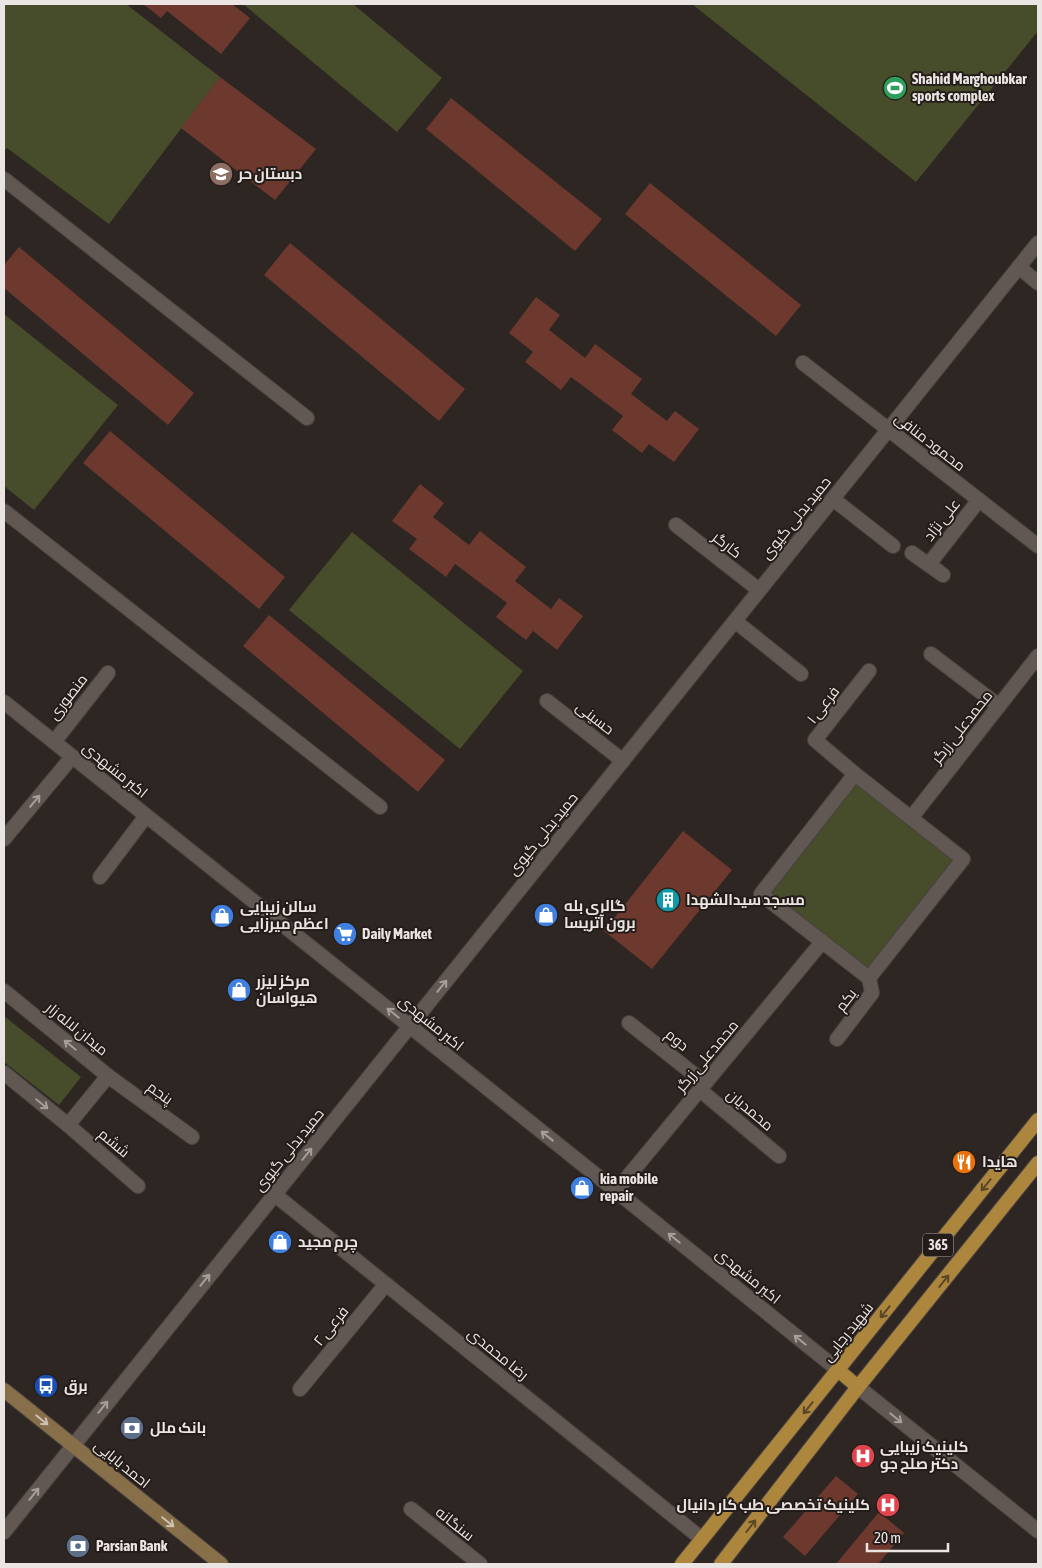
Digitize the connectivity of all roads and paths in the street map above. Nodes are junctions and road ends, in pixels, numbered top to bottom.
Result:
1 (4, 178) edge
2 (1038, 243) edge
3 (1019, 267) junction
4 (1038, 283) edge
5 (803, 363) dead end
6 (307, 418) dead end
7 (888, 430) junction
8 (833, 499) junction
9 (979, 500) junction
10 (4, 511) edge
11 (676, 525) dead end
12 (892, 546) dead end
13 (1038, 546) edge
14 (912, 554) dead end
15 (759, 590) junction
16 (734, 621) junction
17 (931, 654) dead end
18 (1038, 656) edge
19 (869, 671) dead end
20 (108, 673) dead end
21 (801, 674) dead end
22 (547, 701) dead end
23 (4, 702) edge
24 (999, 706) junction
25 (54, 742) junction
26 (72, 757) junction
27 (623, 760) junction
28 (855, 774) junction
29 (380, 807) dead end
30 (146, 816) junction
31 (911, 818) junction
32 (4, 839) edge
33 (100, 877) dead end
34 (822, 942) junction
35 (869, 978) junction
36 (4, 991) edge
37 (629, 1023) dead end
38 (409, 1026) junction
39 (837, 1039) dead end
40 (4, 1074) edge
41 (108, 1076) junction
42 (702, 1087) junction
43 (1038, 1120) edge
44 (68, 1125) junction
45 (192, 1137) dead end
46 (779, 1156) dead end
47 (1038, 1163) edge
48 (138, 1186) dead end
49 (616, 1191) junction
50 (274, 1194) junction
51 (386, 1284) junction
52 (838, 1370) junction
53 (858, 1387) junction
54 (300, 1389) dead end
55 (4, 1390) edge
56 (73, 1445) junction
57 (411, 1509) dead end
58 (1038, 1531) edge
59 (4, 1532) edge
60 (702, 1539) junction
61 (221, 1564) edge
62 (480, 1564) edge
63 (682, 1564) edge
64 (721, 1564) edge

1 - 6 street
2 - 3 street, حمید بدلی گیوی
3 - 4 street
3 - 7 street, حمید بدلی گیوی
5 - 7 street, محمود منافی
7 - 8 street, حمید بدلی گیوی
7 - 9 street, محمود منافی
8 - 12 street
8 - 15 street, حمید بدلی گیوی
9 - 13 street, محمود منافی
9 - 14 street, علی نژاد
10 - 29 street
11 - 15 street, کارگر
15 - 16 street, حمید بدلی گیوی
16 - 21 street
16 - 27 street, حمید بدلی گیوی
17 - 24 street
18 - 24 street, محمدعلی زرگر
19 - 28 street, فرعی ۱
20 - 25 street, منصوری
22 - 27 street, حسینی
23 - 25 street, اکبر مشهدی
24 - 31 street, محمدعلی زرگر
25 - 26 street, اکبر مشهدی
26 - 30 street, اکبر مشهدی
32 -> 26 street
38 -> 27 street, حمید بدلی گیوی
28 - 31 street
28 - 34 street
30 - 33 street
38 -> 30 street, اکبر مشهدی
31 - 35 street
34 - 35 street
34 - 42 street, محمدعلی زرگر
35 - 39 street, یکم
41 -> 36 street, میدان لاله زار
37 - 42 street, دوم
49 -> 38 street, اکبر مشهدی
50 -> 38 street, حمید بدلی گیوی
40 -> 44 street
41 - 44 street, میدان لاله زار
41 - 45 street, پنجم
42 - 46 street, محمدیان
42 - 49 street, محمدعلی زرگر
43 -> 52 main road, شهید رجایی / 365
44 - 48 street, ششم
53 -> 47 main road, 365
52 -> 49 street, اکبر مشهدی
50 - 51 street, رضا محمدی
56 -> 50 street, حمید بدلی گیوی
51 - 54 street, فرعی ۲
51 - 60 street, رضا محمدی
52 - 53 main road
52 -> 60 main road, شهید رجایی / 365
53 -> 58 street
64 -> 53 main road, 365
55 -> 56 main road, احمد بابایی
59 -> 56 street, حمید بدلی گیوی
56 -> 61 main road, احمد بابایی
57 - 62 street, سنگانه
60 - 63 main road, شهید رجایی / 365

